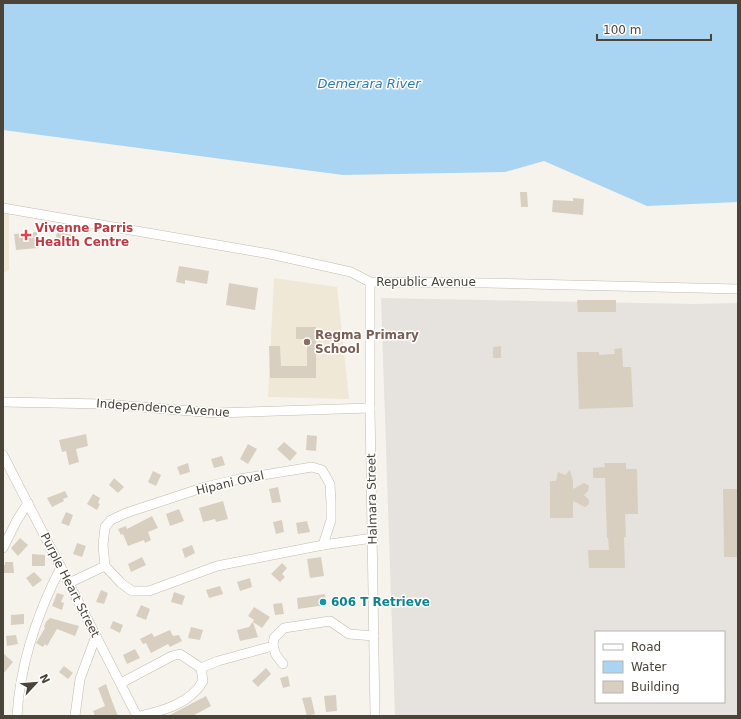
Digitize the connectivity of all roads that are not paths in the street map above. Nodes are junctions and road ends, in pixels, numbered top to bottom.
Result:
1 (3, 208) edge
2 (370, 282) junction
3 (738, 289) edge
4 (3, 402) edge
5 (370, 408) junction
6 (3, 455) edge
7 (28, 503) junction
8 (373, 538) junction
9 (323, 545) junction
10 (3, 548) edge
11 (105, 566) junction
12 (61, 567) junction
13 (69, 583) junction
14 (96, 636) junction
15 (374, 636) junction
16 (273, 646) junction
17 (283, 664) dead end
18 (201, 668) junction
19 (121, 683) junction
20 (17, 716) edge
21 (75, 716) edge
22 (139, 716) edge
23 (375, 716) edge

1 - 2 street, Republic Avenue
2 - 3 street, Republic Avenue
2 - 5 street, Halmara Street
4 - 5 street, Independence Avenue
5 - 8 street, Halmara Street
6 - 7 street, Purple Heart Street
7 - 10 street
7 - 12 street, Purple Heart Street
8 - 9 street
8 - 15 street, Halmara Street
9 - 11 street
9 - 11 street, Hipani Oval
11 - 13 street
12 - 13 street, Purple Heart Street
12 - 20 street
13 - 14 street, Purple Heart Street
14 - 19 street, Purple Heart Street
14 - 21 street
15 - 16 street
15 - 23 street, Halmara Street
16 - 17 street
16 - 18 street
18 - 19 street
18 - 22 street
19 - 22 street, Purple Heart Street

